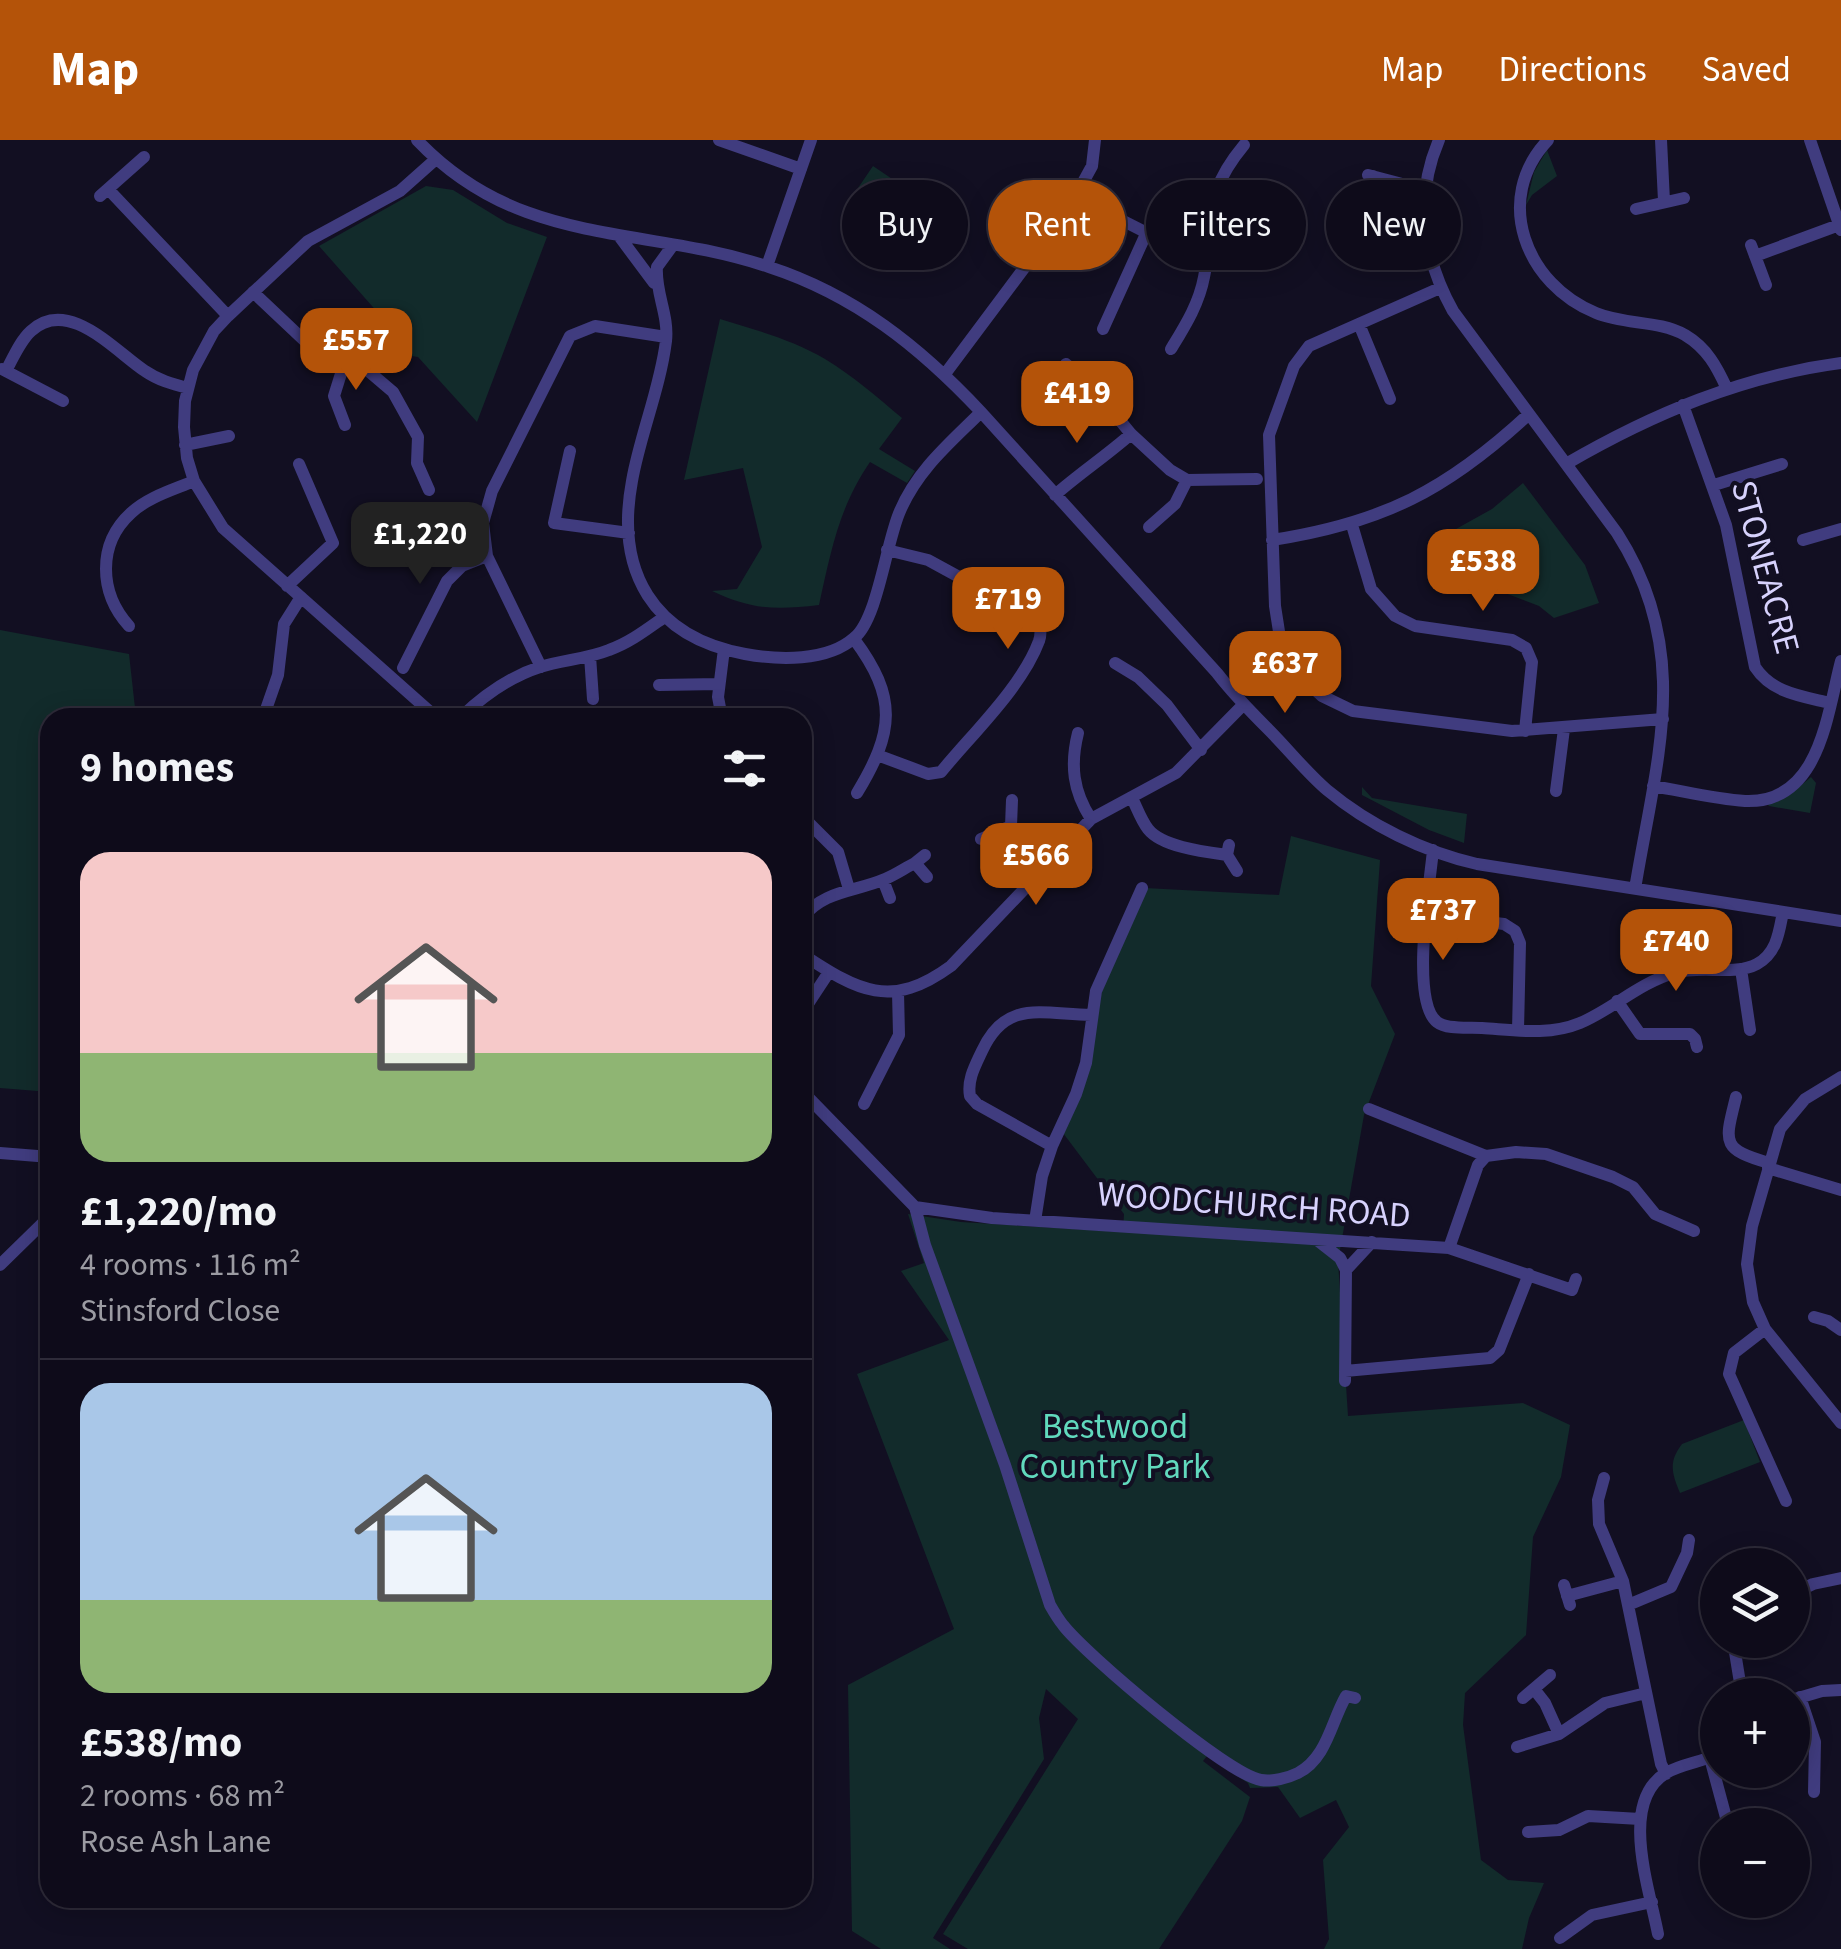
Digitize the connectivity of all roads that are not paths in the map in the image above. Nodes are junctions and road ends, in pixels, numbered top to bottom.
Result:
1 (417, 140) edge
2 (719, 140) edge
3 (811, 140) edge
4 (1095, 140) edge
5 (1439, 140) edge
6 (1548, 140) edge
7 (1661, 140) edge
8 (1810, 140) edge
9 (1244, 146) dead end
10 (144, 157) dead end
11 (436, 159) junction
12 (801, 169) junction
13 (1085, 180) edge
14 (1220, 180) edge
15 (1429, 180) edge
16 (1684, 198) dead end
17 (1664, 200) junction
18 (1636, 210) dead end
19 (1126, 223) edge
20 (1840, 228) edge
21 (1146, 234) joint
22 (619, 236) junction
23 (673, 244) junction
24 (767, 266) junction
25 (1022, 270) edge
26 (1204, 270) edge
27 (1435, 270) edge
28 (1766, 285) dead end
29 (1440, 288) junction
30 (659, 290) junction
31 (252, 292) junction
32 (228, 316) junction
33 (1359, 324) junction
34 (1103, 329) dead end
35 (390, 335) dead end
36 (666, 338) junction
37 (1172, 340) dead end
38 (1841, 363) edge
39 (344, 364) junction
40 (1066, 364) dead end
41 (3, 369) edge
42 (366, 370) junction
43 (945, 374) junction
44 (188, 388) junction
45 (1727, 388) junction
46 (1383, 393) dead end
47 (64, 401) dead end
48 (1683, 405) junction
49 (981, 412) junction
50 (1529, 414) junction
51 (345, 425) dead end
52 (1131, 434) junction
53 (228, 436) dead end
54 (185, 445) junction
55 (570, 451) dead end
56 (299, 464) dead end
57 (1566, 464) junction
58 (1782, 464) dead end
59 (1258, 479) dead end
60 (1188, 480) junction
61 (194, 481) junction
62 (1714, 486) junction
63 (430, 490) dead end
64 (1055, 494) junction
65 (1352, 525) junction
66 (1149, 528) dead end
67 (1841, 529) edge
68 (629, 533) junction
69 (1810, 534) dead end
70 (1272, 540) junction
71 (887, 550) junction
72 (486, 556) junction
73 (288, 586) junction
74 (301, 597) junction
75 (663, 618) junction
76 (129, 626) dead end
77 (854, 639) junction
78 (724, 649) junction
79 (590, 656) junction
80 (1841, 660) edge
81 (541, 667) junction
82 (403, 668) dead end
83 (1120, 672) dead end
84 (719, 684) junction
85 (667, 689) dead end
86 (589, 693) dead end
87 (1830, 703) junction
88 (1242, 706) junction
89 (269, 708) edge
90 (427, 708) edge
91 (471, 708) edge
92 (721, 708) edge
93 (1663, 719) junction
94 (1564, 729) junction
95 (1525, 731) junction
96 (1078, 733) dead end
97 (1201, 750) junction
98 (880, 756) junction
99 (1561, 784) dead end
100 (1652, 786) junction
101 (857, 793) dead end
102 (1132, 798) junction
103 (1012, 800) dead end
104 (1091, 820) junction
105 (812, 823) edge
106 (1010, 826) junction
107 (982, 839) dead end
108 (1433, 850) junction
109 (1048, 865) junction
110 (1236, 871) dead end
111 (928, 877) dead end
112 (883, 880) junction
113 (1142, 888) dead end
114 (849, 889) junction
115 (1635, 889) junction
116 (890, 898) dead end
117 (812, 907) edge
118 (1783, 912) junction
119 (1427, 915) junction
120 (1841, 921) edge
121 (812, 961) edge
122 (1742, 969) junction
123 (829, 972) junction
124 (898, 992) junction
125 (812, 997) edge
126 (1617, 1001) junction
127 (1091, 1015) junction
128 (1518, 1030) junction
129 (1750, 1030) dead end
130 (1697, 1046) dead end
131 (1841, 1077) edge
132 (812, 1101) edge
133 (864, 1104) dead end
134 (1730, 1104) dead end
135 (1369, 1108) dead end
136 (1052, 1146) junction
137 (0, 1153) edge
138 (1486, 1156) junction
139 (40, 1157) edge
140 (1768, 1166) junction
141 (1841, 1190) edge
142 (915, 1207) junction
143 (1036, 1221) junction
144 (40, 1226) edge
145 (1696, 1233) dead end
146 (1316, 1239) junction
147 (1372, 1242) junction
148 (1449, 1248) junction
149 (0, 1265) edge
150 (1346, 1270) junction
151 (1529, 1274) junction
152 (1576, 1279) dead end
153 (1821, 1315) dead end
154 (1765, 1329) junction
155 (1841, 1330) edge
156 (1839, 1416) edge
157 (1606, 1486) dead end
158 (1786, 1492) dead end
159 (1700, 1556) edge
160 (1841, 1578) edge
161 (1622, 1581) junction
162 (1810, 1585) edge
163 (1567, 1595) dead end
164 (1628, 1604) junction
165 (1550, 1675) dead end
166 (1841, 1690) edge
167 (1646, 1693) junction
168 (1810, 1694) edge
169 (1356, 1698) dead end
170 (1810, 1730) edge
171 (1560, 1734) junction
172 (1525, 1750) dead end
173 (1700, 1761) edge
174 (1666, 1774) junction
175 (1811, 1782) dead end
176 (1640, 1820) junction
177 (1536, 1837) dead end
178 (1652, 1902) junction
179 (1658, 1934) dead end
180 (1570, 1936) dead end

1 - 11 street
2 - 12 street
3 - 12 street
4 - 13 street
5 - 15 street
6 - 45 street
7 - 17 street
8 - 20 street
9 - 14 street
10 - 32 street
11 - 22 street
11 - 31 street
12 - 24 street
16 - 17 street
17 - 18 street
19 - 21 street
20 - 28 street
21 - 34 street
22 - 23 street
22 - 30 street
23 - 24 street
23 - 30 street
24 - 43 street
25 - 43 street
26 - 37 street
27 - 29 street
29 - 33 street
29 - 50 street
30 - 36 street
31 - 32 street
31 - 39 street
32 - 44 street
33 - 46 street
33 - 70 street
35 - 42 street
36 - 68 street
36 - 72 street
38 - 45 street
39 - 42 street
39 - 51 street
40 - 52 street
41 - 44 street
41 - 47 street
42 - 63 street
43 - 49 street
44 - 54 street
45 - 48 street
48 - 57 street
48 - 62 street, STONEACRE
49 - 64 street
49 - 71 street
50 - 57 street
50 - 65 street
52 - 60 street
52 - 64 street
53 - 54 street
54 - 61 street
55 - 68 street
56 - 73 street
57 - 93 street
58 - 62 street
59 - 60 street
60 - 66 street
61 - 73 street
61 - 76 street
62 - 87 street, STONEACRE
64 - 88 street
65 - 70 street
65 - 95 street
67 - 69 street
68 - 75 street
70 - 95 street
71 - 77 street
71 - 98 street
72 - 81 street
72 - 82 street
73 - 74 street
74 - 89 street
74 - 90 street
75 - 78 street
75 - 79 street
77 - 78 street
77 - 98 street
78 - 84 street
79 - 81 street
79 - 86 street
80 - 87 street
81 - 91 street
83 - 97 street
84 - 85 street
84 - 92 street
87 - 100 street
88 - 97 street
88 - 108 street
93 - 94 street
93 - 100 street
94 - 95 street
94 - 99 street
96 - 104 street
97 - 102 street
98 - 101 street
100 - 115 street
102 - 104 street
102 - 110 street
103 - 106 street
104 - 109 street
105 - 114 street
106 - 107 street
106 - 109 street
108 - 115 street
108 - 119 street
109 - 124 street
111 - 112 street
112 - 114 street
112 - 116 street
113 - 127 street
114 - 117 street
115 - 118 street
118 - 120 street
118 - 122 street
119 - 128 street
119 - 128 street
121 - 123 street
122 - 126 street
122 - 129 street
123 - 124 street
123 - 125 street
124 - 133 street
126 - 128 street
126 - 130 street
127 - 136 street
127 - 136 street
131 - 140 street
132 - 142 street
134 - 140 street
135 - 138 street
136 - 143 street
137 - 139 street
138 - 145 street
138 - 148 street
140 - 141 street
140 - 154 street
142 - 143 street, WOODCHURCH ROAD
142 - 169 street
143 - 146 street, WOODCHURCH ROAD
144 - 149 street
146 - 147 street, WOODCHURCH ROAD
146 - 150 street
147 - 148 street, WOODCHURCH ROAD
147 - 150 street
148 - 151 street, WOODCHURCH ROAD
150 - 151 street
151 - 152 street, WOODCHURCH ROAD
153 - 155 street
154 - 156 street
154 - 158 street
157 - 161 street
159 - 164 street
160 - 162 street
161 - 163 street
161 - 164 street
164 - 167 street
165 - 171 street
166 - 168 street
167 - 171 street
167 - 174 street
170 - 175 street
171 - 172 street
173 - 174 street
174 - 176 street
176 - 177 street
176 - 178 street
178 - 179 street
178 - 180 street

